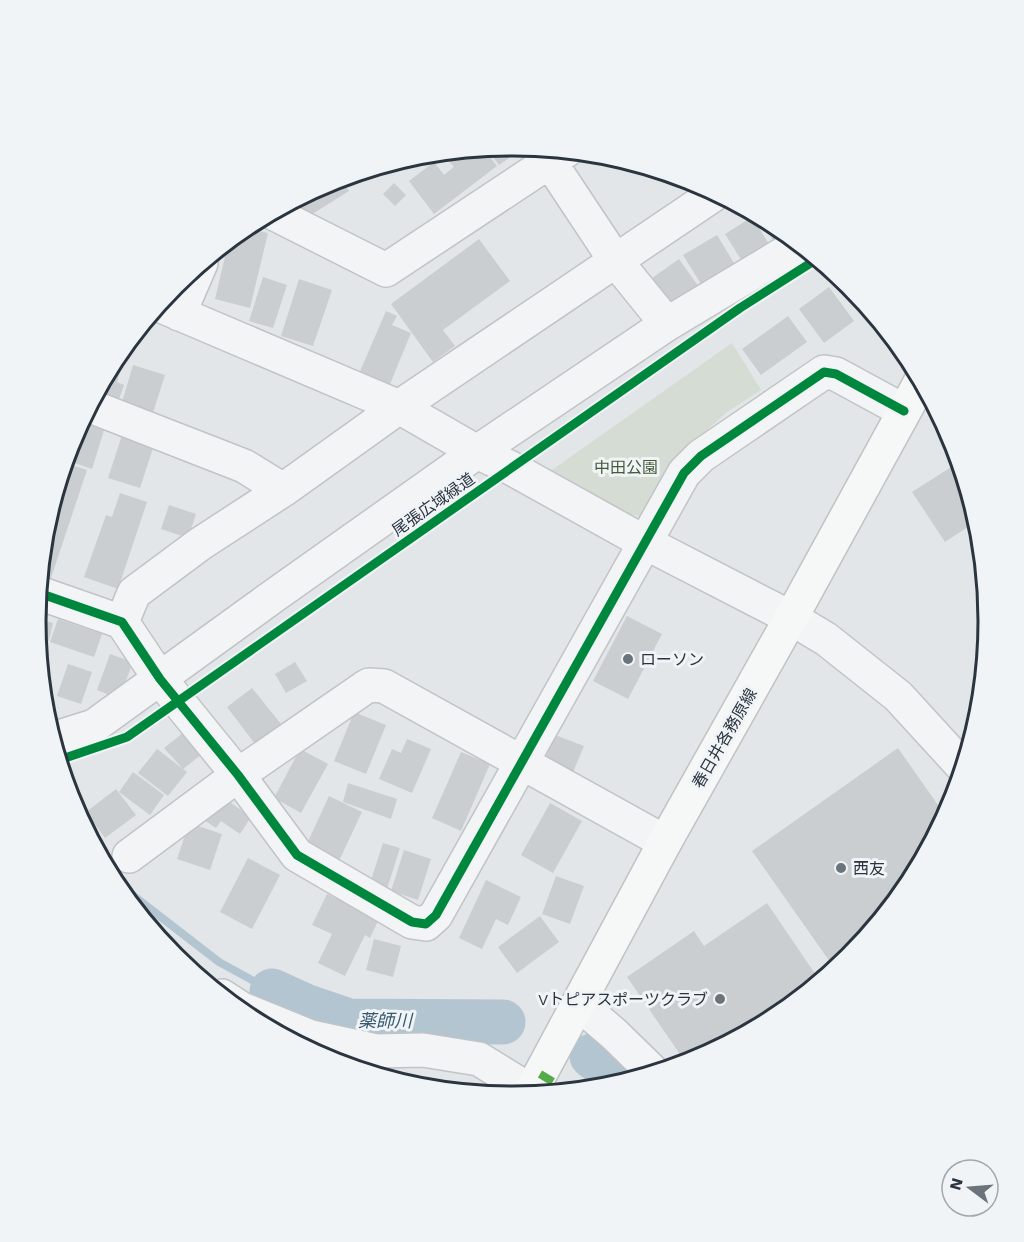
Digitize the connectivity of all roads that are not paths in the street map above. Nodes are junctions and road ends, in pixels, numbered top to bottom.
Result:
1 (547, 156) edge
2 (554, 157) edge
3 (707, 199) edge
4 (281, 217) edge
5 (791, 249) edge
6 (615, 260) junction
7 (169, 310) edge
8 (667, 324) junction
9 (916, 390) edge
10 (399, 407) junction
11 (98, 409) edge
12 (904, 411) junction
13 (477, 452) junction
14 (283, 490) junction
15 (644, 542) junction
16 (47, 596) edge
17 (791, 618) junction
18 (122, 622) junction
19 (160, 679) junction
20 (61, 737) edge
21 (956, 760) edge
22 (521, 763) junction
23 (238, 775) junction
24 (665, 842) junction
25 (129, 856) dead end
26 (579, 1004) junction
27 (279, 1024) edge
28 (647, 1066) edge
29 (521, 1086) edge
30 (536, 1086) edge

1 - 4 street
2 - 6 street
3 - 6 street
5 - 8 street
6 - 8 street
6 - 10 street
7 - 10 street
8 - 13 street
9 - 12 main road, 春日井各務原線
10 - 13 street
10 - 14 street
11 - 14 street
12 - 15 street
12 - 17 main road, 春日井各務原線
13 - 15 street
13 - 19 street
14 - 18 street
15 - 17 street
15 - 22 street
16 - 18 street
17 - 21 street
17 - 24 main road, 春日井各務原線
18 - 19 street
19 - 20 street
19 - 23 street
22 - 23 street
22 - 23 street
22 - 24 street
23 - 25 street
24 - 26 main road, 春日井各務原線
26 - 28 street
26 - 30 main road, 春日井各務原線
27 - 29 street

